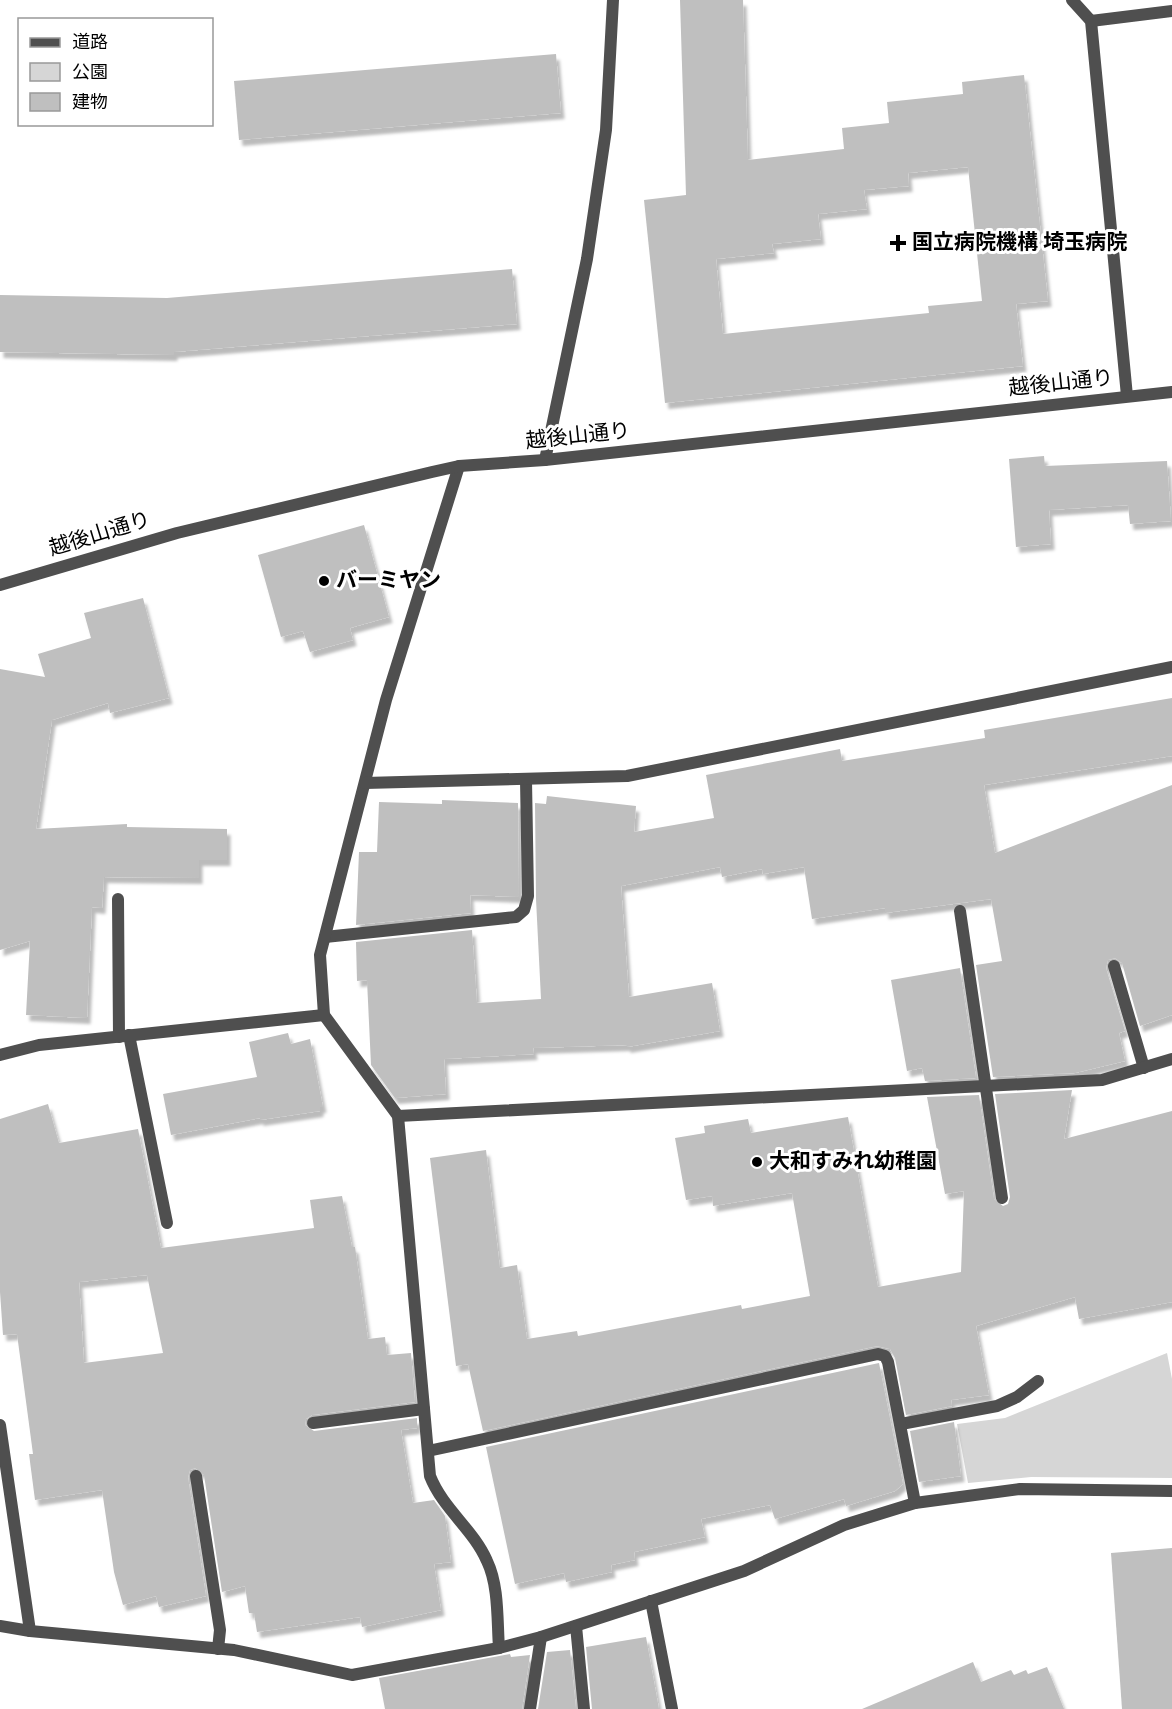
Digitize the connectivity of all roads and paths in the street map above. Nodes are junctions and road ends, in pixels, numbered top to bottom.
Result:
1 (613, 0) edge
2 (1072, 0) edge
3 (1172, 11) edge
4 (1091, 21) junction
5 (1172, 392) edge
6 (1127, 396) junction
7 (545, 460) junction
8 (459, 466) junction
9 (0, 585) edge
10 (1172, 667) edge
11 (526, 780) junction
12 (365, 783) junction
13 (118, 899) dead end
14 (960, 910) dead end
15 (325, 937) junction
16 (1114, 966) dead end
17 (324, 1015) junction
18 (124, 1036) junction
19 (0, 1054) edge
20 (1172, 1059) edge
21 (1144, 1068) junction
22 (986, 1086) junction
23 (398, 1116) junction
24 (1002, 1198) dead end
25 (167, 1223) dead end
26 (1038, 1381) dead end
27 (424, 1409) junction
28 (313, 1422) dead end
29 (901, 1424) junction
30 (0, 1425) edge
31 (428, 1451) junction
32 (196, 1476) dead end
33 (1172, 1491) edge
34 (915, 1503) junction
35 (651, 1601) junction
36 (0, 1626) edge
37 (576, 1626) junction
38 (30, 1631) junction
39 (541, 1637) junction
40 (499, 1648) junction
41 (218, 1649) junction
42 (530, 1709) edge
43 (584, 1709) edge
44 (672, 1709) edge

1 - 7 street
2 - 4 street
3 - 4 street
4 - 6 street
5 - 6 street, 越後山通り
6 - 7 street, 越後山通り
7 - 8 street, 越後山通り
8 - 9 street, 越後山通り
8 - 12 street
10 - 11 street
11 - 12 street
11 - 15 street
12 - 15 street
13 - 18 street
14 - 22 street
15 - 17 street
16 - 21 street
17 - 18 street
17 - 23 street
18 - 19 street
18 - 25 street
20 - 21 street
21 - 22 street
22 - 23 street
22 - 24 street
23 - 27 street
26 - 29 street
27 - 28 street
27 - 31 street
29 - 31 street
29 - 34 street
30 - 38 street
31 - 40 street
32 - 41 street
33 - 34 street
34 - 35 street
35 - 37 street
35 - 44 street
36 - 38 street
37 - 39 street
37 - 43 street
38 - 41 street
39 - 40 street
39 - 42 street
40 - 41 street

